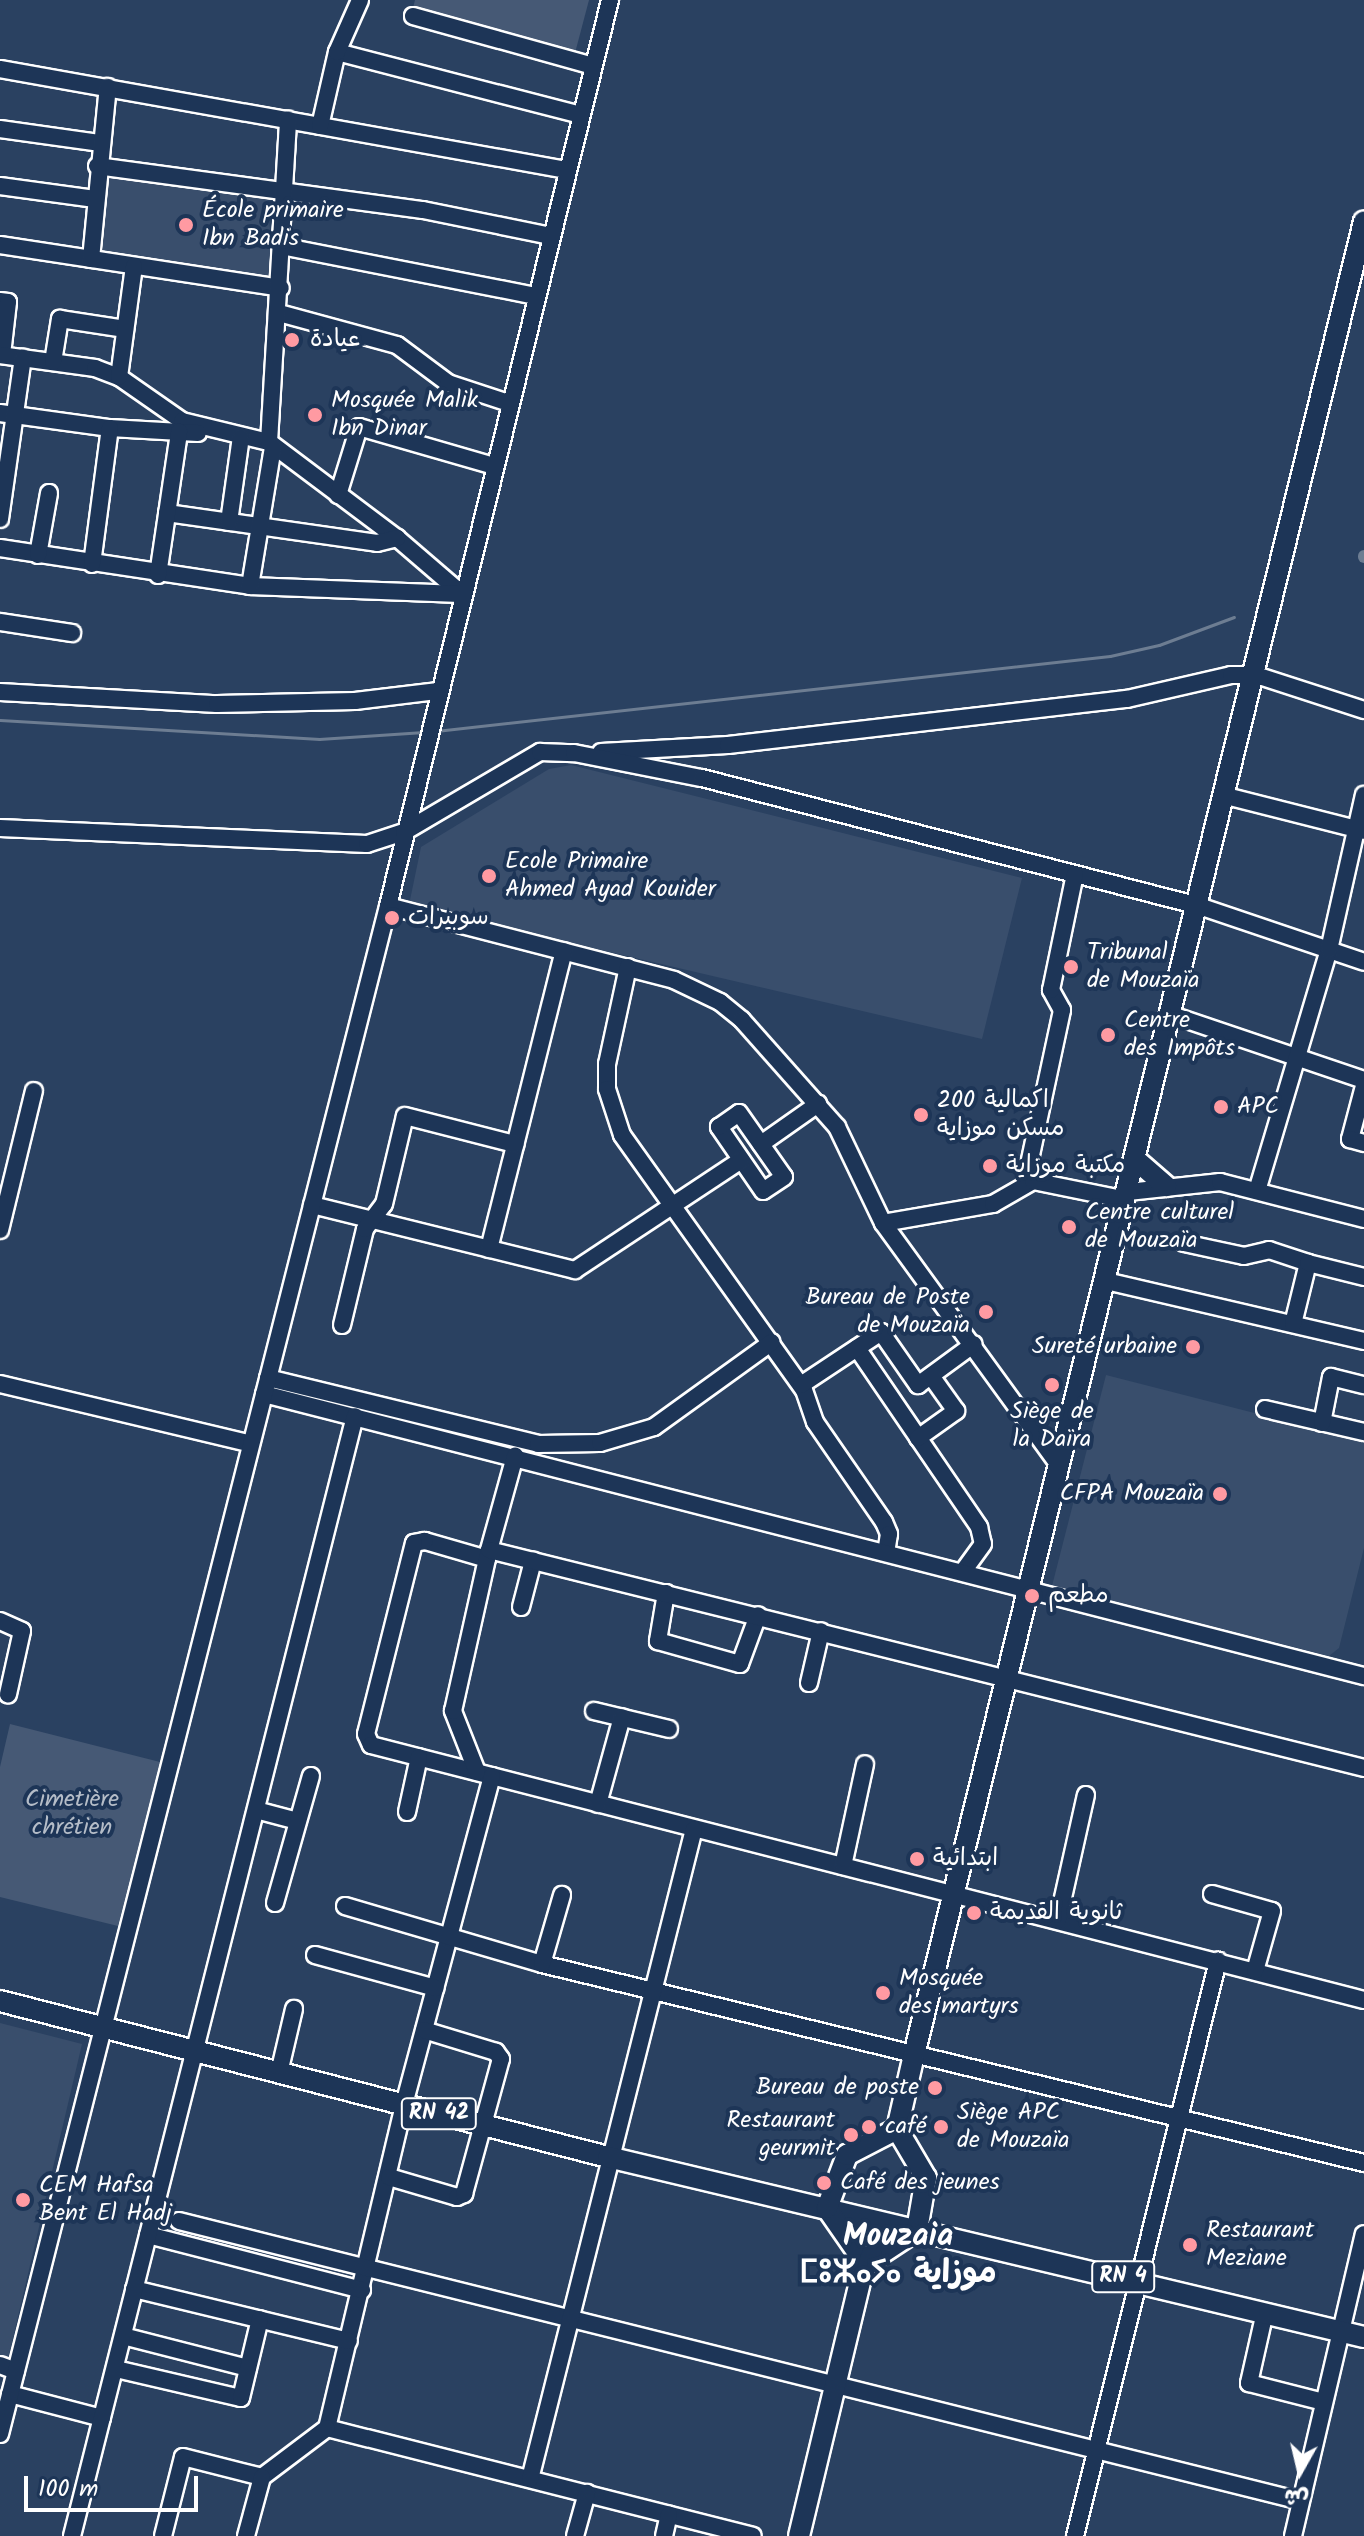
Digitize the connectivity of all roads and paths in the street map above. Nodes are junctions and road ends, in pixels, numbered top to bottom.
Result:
1 (360, 0) edge
2 (610, 0) edge
3 (413, 16) dead end
4 (337, 52) junction
5 (593, 66) junction
6 (0, 69) edge
7 (108, 87) junction
8 (581, 115) junction
9 (288, 120) junction
10 (320, 126) junction
11 (0, 129) edge
12 (99, 143) junction
13 (97, 166) junction
14 (567, 170) junction
15 (0, 186) edge
16 (282, 190) junction
17 (95, 199) junction
18 (1364, 221) edge
19 (551, 236) junction
20 (0, 245) edge
21 (281, 246) junction
22 (91, 259) junction
23 (134, 266) junction
24 (281, 288) junction
25 (536, 296) junction
26 (0, 301) edge
27 (279, 313) junction
28 (125, 329) junction
29 (1, 355) edge
30 (23, 358) junction
31 (53, 362) junction
32 (119, 377) junction
33 (509, 403) junction
34 (8, 414) edge
35 (110, 428) junction
36 (179, 432) junction
37 (216, 433) junction
38 (241, 437) junction
39 (271, 445) junction
40 (494, 466) junction
41 (49, 493) dead end
42 (338, 495) junction
43 (167, 513) junction
44 (0, 519) edge
45 (229, 522) junction
46 (261, 529) junction
47 (397, 538) junction
48 (0, 548) edge
49 (38, 555) junction
50 (92, 564) junction
51 (158, 575) junction
52 (250, 586) junction
53 (462, 594) junction
54 (0, 622) edge
55 (72, 633) dead end
56 (1256, 675) junction
57 (438, 691) junction
58 (0, 692) edge
59 (1364, 710) edge
60 (574, 753) junction
61 (1364, 795) edge
62 (1226, 796) junction
63 (0, 828) edge
64 (1360, 830) edge
65 (404, 832) junction
66 (1075, 874) junction
67 (388, 906) junction
68 (1199, 906) junction
69 (1329, 950) junction
70 (564, 951) junction
71 (1364, 962) edge
72 (628, 967) junction
73 (1172, 1015) junction
74 (1296, 1055) junction
75 (1364, 1083) edge
76 (34, 1091) dead end
77 (818, 1104) junction
78 (1364, 1143) edge
79 (515, 1144) junction
80 (761, 1144) junction
81 (0, 1157) edge
82 (741, 1160) junction
83 (1136, 1160) junction
84 (17, 1161) junction
85 (1025, 1183) junction
86 (1166, 1186) junction
87 (1257, 1191) junction
88 (1127, 1196) junction
89 (312, 1205) junction
90 (675, 1205) junction
91 (370, 1218) junction
92 (1364, 1219) edge
93 (883, 1223) junction
94 (0, 1230) edge
95 (1184, 1243) dead end
96 (489, 1249) junction
97 (1308, 1263) junction
98 (1364, 1277) edge
99 (1106, 1281) junction
100 (1293, 1324) junction
101 (342, 1325) dead end
102 (1364, 1341) edge
103 (772, 1342) junction
104 (974, 1344) junction
105 (857, 1348) junction
106 (931, 1376) junction
107 (0, 1384) edge
108 (801, 1385) junction
109 (1364, 1385) edge
110 (266, 1386) junction
111 (1265, 1409) dead end
112 (355, 1416) junction
113 (1322, 1423) junction
114 (1364, 1432) edge
115 (918, 1438) junction
116 (251, 1444) junction
117 (515, 1456) junction
118 (1060, 1467) junction
119 (886, 1552) junction
120 (488, 1555) junction
121 (533, 1561) junction
122 (963, 1572) junction
123 (1030, 1589) junction
124 (666, 1593) junction
125 (521, 1607) dead end
126 (758, 1615) junction
127 (0, 1621) edge
128 (821, 1631) junction
129 (1363, 1673) edge
130 (1008, 1677) junction
131 (809, 1683) dead end
132 (8, 1694) dead end
133 (594, 1711) dead end
134 (622, 1717) junction
135 (669, 1729) dead end
136 (419, 1757) junction
137 (865, 1764) dead end
138 (1364, 1768) edge
139 (484, 1774) junction
140 (311, 1776) dead end
141 (1086, 1795) dead end
142 (598, 1804) junction
143 (256, 1810) junction
144 (407, 1812) dead end
145 (298, 1821) junction
146 (694, 1829) junction
147 (843, 1866) junction
148 (954, 1894) junction
149 (1212, 1894) dead end
150 (562, 1895) dead end
151 (275, 1903) dead end
152 (345, 1906) dead end
153 (1058, 1920) junction
154 (449, 1941) junction
155 (315, 1955) dead end
156 (1218, 1961) junction
157 (542, 1964) junction
158 (1255, 1971) junction
159 (436, 1988) junction
160 (650, 1991) junction
161 (1364, 2000) edge
162 (0, 2001) edge
163 (294, 2009) dead end
164 (103, 2028) junction
165 (424, 2030) junction
166 (194, 2051) junction
167 (914, 2055) junction
168 (279, 2073) junction
169 (404, 2105) junction
170 (1175, 2119) junction
171 (482, 2125) junction
172 (897, 2129) junction
173 (608, 2157) junction
174 (1364, 2163) edge
175 (389, 2177) junction
176 (827, 2208) junction
177 (179, 2221) dead end
178 (917, 2230) junction
179 (1364, 2234) edge
180 (148, 2235) junction
181 (868, 2240) junction
182 (368, 2270) junction
183 (1135, 2279) junction
184 (134, 2289) junction
185 (362, 2290) junction
186 (1265, 2312) junction
187 (260, 2319) junction
188 (568, 2320) junction
189 (1341, 2331) junction
190 (123, 2336) junction
191 (1364, 2337) edge
192 (349, 2341) junction
193 (8, 2368) edge
194 (248, 2368) junction
195 (116, 2369) junction
196 (838, 2385) junction
197 (10, 2394) junction
198 (1324, 2402) junction
199 (102, 2418) junction
200 (327, 2428) junction
201 (0, 2434) edge
202 (1097, 2450) junction
203 (262, 2477) junction
204 (530, 2479) junction
205 (587, 2493) junction
206 (1300, 2501) junction
207 (669, 2515) junction
208 (72, 2536) edge
209 (163, 2536) edge
210 (246, 2536) edge
211 (575, 2536) edge
212 (664, 2536) edge
213 (753, 2536) edge
214 (799, 2536) edge
215 (1075, 2536) edge
216 (1293, 2536) edge

1 - 4 street
2 - 5 street
3 - 5 street
4 - 8 street
4 - 10 street
5 - 8 street
6 - 7 street
7 - 9 street
7 - 12 street
8 - 14 street
9 - 10 street
9 - 16 street
10 - 14 street
11 - 12 street
12 - 13 street
13 - 16 street
13 - 17 street
14 - 19 street
15 - 17 street
16 - 19 street
16 - 21 street
17 - 22 street
18 - 56 main road
19 - 25 street
20 - 22 street
21 - 24 street
21 - 25 street
22 - 23 street
23 - 24 street
23 - 28 street
24 - 27 street
25 - 33 street
26 - 29 street
27 - 33 street
27 - 39 street
28 - 31 street
28 - 32 street
29 - 30 street
30 - 31 street
30 - 34 street
31 - 32 street
32 - 37 street
33 - 40 street
34 - 35 street
34 - 44 street
35 - 36 street
35 - 50 street
36 - 37 street
36 - 43 street
37 - 38 street
38 - 39 street
38 - 45 street
39 - 42 street
39 - 46 street
40 - 42 street
40 - 53 street
41 - 49 street
42 - 47 street
43 - 45 street
43 - 51 street
45 - 46 street
46 - 47 street
46 - 52 street
47 - 53 street
48 - 49 street
49 - 50 street
50 - 51 street
51 - 52 street
52 - 53 street
53 - 57 street
54 - 55 street
56 - 59 street
56 - 60 street
56 - 62 main road
57 - 58 street
57 - 65 street
60 - 65 street
60 - 66 street
61 - 64 street
62 - 64 street
62 - 68 main road
63 - 65 street
64 - 69 street
65 - 67 street
66 - 68 street
66 - 85 street
67 - 70 street
67 - 89 street
68 - 69 street
68 - 73 main road
69 - 71 street
69 - 74 street
70 - 72 street
70 - 79 street
72 - 77 street
72 - 90 street
73 - 74 street
73 - 83 main road
74 - 75 street
74 - 87 street
75 - 78 street
76 - 84 street
77 - 80 street
77 - 93 street
79 - 91 street
79 - 96 street
80 - 82 street
80 - 82 street
81 - 84 street
82 - 90 street
83 - 86 main road
83 - 88 main road
84 - 94 street
85 - 88 street
85 - 93 street
86 - 87 street
86 - 88 street
87 - 92 street
88 - 99 main road
89 - 91 street
89 - 110 street
90 - 96 street
90 - 103 street
91 - 96 street
91 - 101 street
93 - 104 street
95 - 97 street
97 - 98 street
97 - 100 street
99 - 100 street
99 - 118 main road
100 - 102 street
103 - 108 street
103 - 110 street
104 - 106 street
104 - 118 street
105 - 106 street
105 - 108 street
105 - 115 street
106 - 115 street
107 - 116 street
108 - 119 street
109 - 113 street
110 - 112 street
110 - 116 street
111 - 113 street
112 - 117 street
112 - 143 street
113 - 114 street
115 - 122 street
116 - 164 street
117 - 119 street
117 - 120 street
118 - 123 main road
119 - 122 street
120 - 121 street
120 - 136 street
120 - 139 street
121 - 124 street
121 - 125 street
122 - 123 street
123 - 129 street
123 - 130 main road
124 - 126 street
124 - 126 street
126 - 128 street
127 - 132 street
128 - 130 street
128 - 131 street
130 - 138 street
130 - 148 main road
133 - 134 street
134 - 135 street
134 - 142 street
136 - 139 street
136 - 144 street
137 - 147 street
139 - 142 street
139 - 154 street
140 - 145 street
141 - 153 street
142 - 146 street
143 - 145 street
143 - 166 street
145 - 151 street
146 - 147 street
146 - 160 street
147 - 148 street
148 - 153 street
148 - 167 main road
149 - 158 street
150 - 157 street
152 - 154 street
153 - 156 street
154 - 157 street
154 - 159 street
155 - 159 street
156 - 158 street
156 - 170 street
157 - 160 street
158 - 161 street
159 - 165 street
160 - 167 street
160 - 173 street
162 - 164 main road, RN 42
163 - 168 street
164 - 166 main road, RN 42
164 - 193 street
165 - 169 street
165 - 171 street
166 - 168 main road, RN 42
166 - 180 street
167 - 170 street
167 - 172 main road
168 - 169 main road, RN 42
169 - 171 main road, RN 42
169 - 175 street
170 - 174 street
170 - 183 street
171 - 173 main road, RN 42
171 - 175 street
172 - 176 main road
172 - 178 main road
173 - 176 main road, RN 42
173 - 188 street
175 - 182 street
176 - 181 main road, RN 42
176 - 181 main road
177 - 182 street
178 - 181 main road, RN 4
178 - 181 main road
178 - 183 main road, RN 4
179 - 189 street
180 - 184 street
180 - 185 street
181 - 196 main road
182 - 185 street
182 - 188 street
183 - 186 main road, RN 4
183 - 202 street
184 - 187 street
184 - 190 street
185 - 192 street
186 - 189 main road, RN 4
186 - 198 street
187 - 192 street
187 - 194 street
188 - 196 street
188 - 204 street
189 - 191 main road, RN 4
189 - 198 street
190 - 194 street
190 - 195 street
192 - 200 street
193 - 197 street
194 - 195 street
195 - 199 street
196 - 202 street
196 - 214 main road
197 - 199 street
197 - 201 street
198 - 206 street
199 - 208 street
200 - 203 street
200 - 204 street
202 - 206 street
202 - 215 street
203 - 209 street
203 - 210 street
204 - 205 street
205 - 207 street
205 - 211 street
206 - 216 street
207 - 212 street
207 - 213 street

